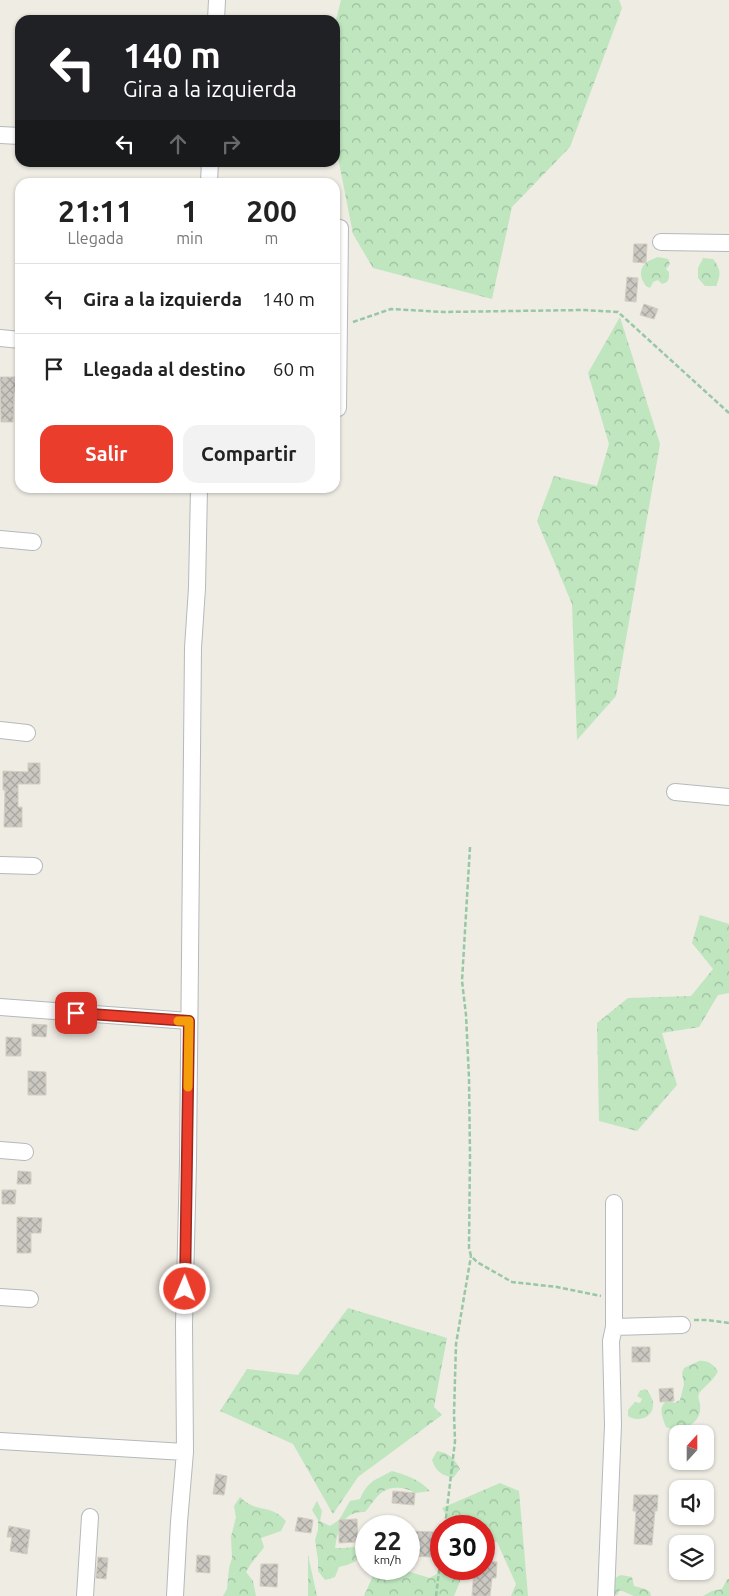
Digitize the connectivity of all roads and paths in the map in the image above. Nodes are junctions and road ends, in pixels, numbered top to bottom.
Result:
1 (216, 0) edge
2 (216, 15) edge
3 (0, 135) edge
4 (15, 136) edge
5 (661, 242) dead end
6 (729, 243) edge
7 (340, 329) edge
8 (0, 338) edge
9 (15, 340) edge
10 (729, 413) edge
11 (199, 493) edge
12 (0, 539) edge
13 (33, 542) dead end
14 (0, 730) edge
15 (27, 733) dead end
16 (675, 792) dead end
17 (729, 797) edge
18 (470, 847) dead end
19 (0, 865) edge
20 (34, 866) dead end
21 (0, 1007) edge
22 (189, 1021) junction
23 (0, 1150) edge
24 (25, 1152) dead end
25 (614, 1203) dead end
26 (471, 1256) junction
27 (0, 1297) edge
28 (30, 1299) dead end
29 (614, 1300) junction
30 (729, 1323) edge
31 (682, 1325) joint
32 (614, 1327) junction
33 (0, 1441) edge
34 (185, 1452) junction
35 (446, 1515) edge
36 (90, 1517) dead end
37 (438, 1580) edge
38 (85, 1596) edge
39 (175, 1596) edge
40 (436, 1596) edge
41 (606, 1596) edge

1 - 2 street
3 - 4 street
5 - 6 street
7 - 10 path
8 - 9 street
11 - 22 street
12 - 13 street
14 - 15 street
16 - 17 street
18 - 26 path
19 - 20 street
21 - 22 street
22 - 34 street
23 - 24 street
25 - 29 street
26 - 29 path
26 - 35 path
27 - 28 street
29 - 32 street
30 - 31 path
31 - 32 street
32 - 41 street
33 - 34 street
34 - 39 street
36 - 38 street
37 - 40 path

